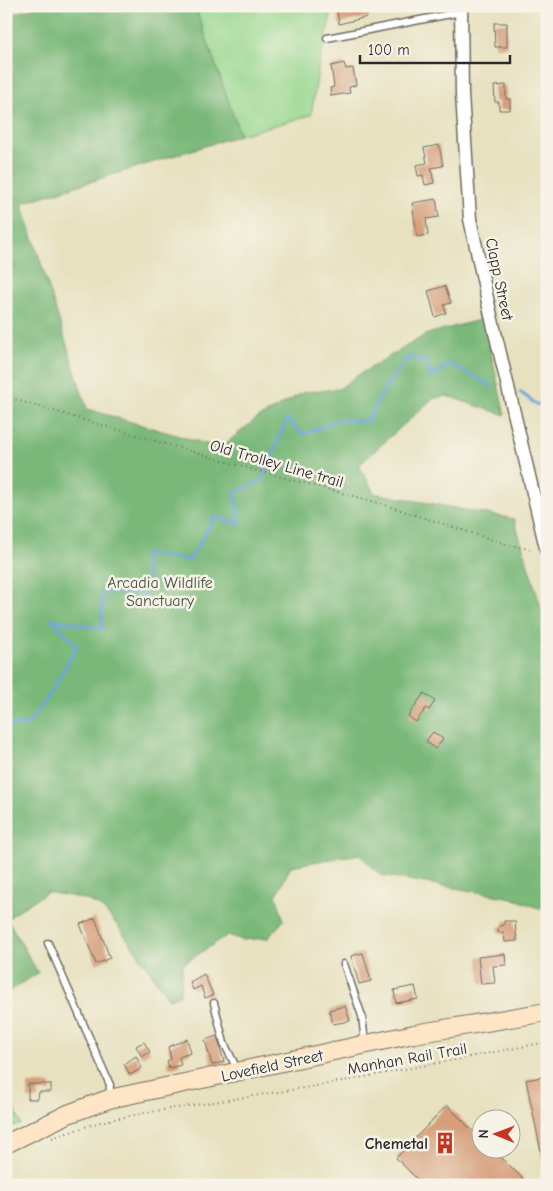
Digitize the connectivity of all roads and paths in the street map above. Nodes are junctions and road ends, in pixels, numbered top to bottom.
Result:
1 (461, 9) edge
2 (327, 38) dead end
3 (6, 397) edge
4 (542, 551) edge
5 (48, 943) dead end
6 (344, 964) dead end
7 (214, 1003) dead end
8 (547, 1012) edge
9 (547, 1042) edge
10 (366, 1045) junction
11 (238, 1072) junction
12 (109, 1099) junction
13 (48, 1138) dead end
14 (6, 1144) edge

1 - 2 lane
1 - 4 street, Clapp Street
3 - 4 path, Old Trolley Line trail
5 - 12 lane
6 - 10 lane
7 - 11 lane
8 - 10 street, Lovefield Street
9 - 13 path, Manhan Rail Trail
10 - 11 street, Lovefield Street
11 - 12 street, Lovefield Street
12 - 14 street, Lovefield Street

